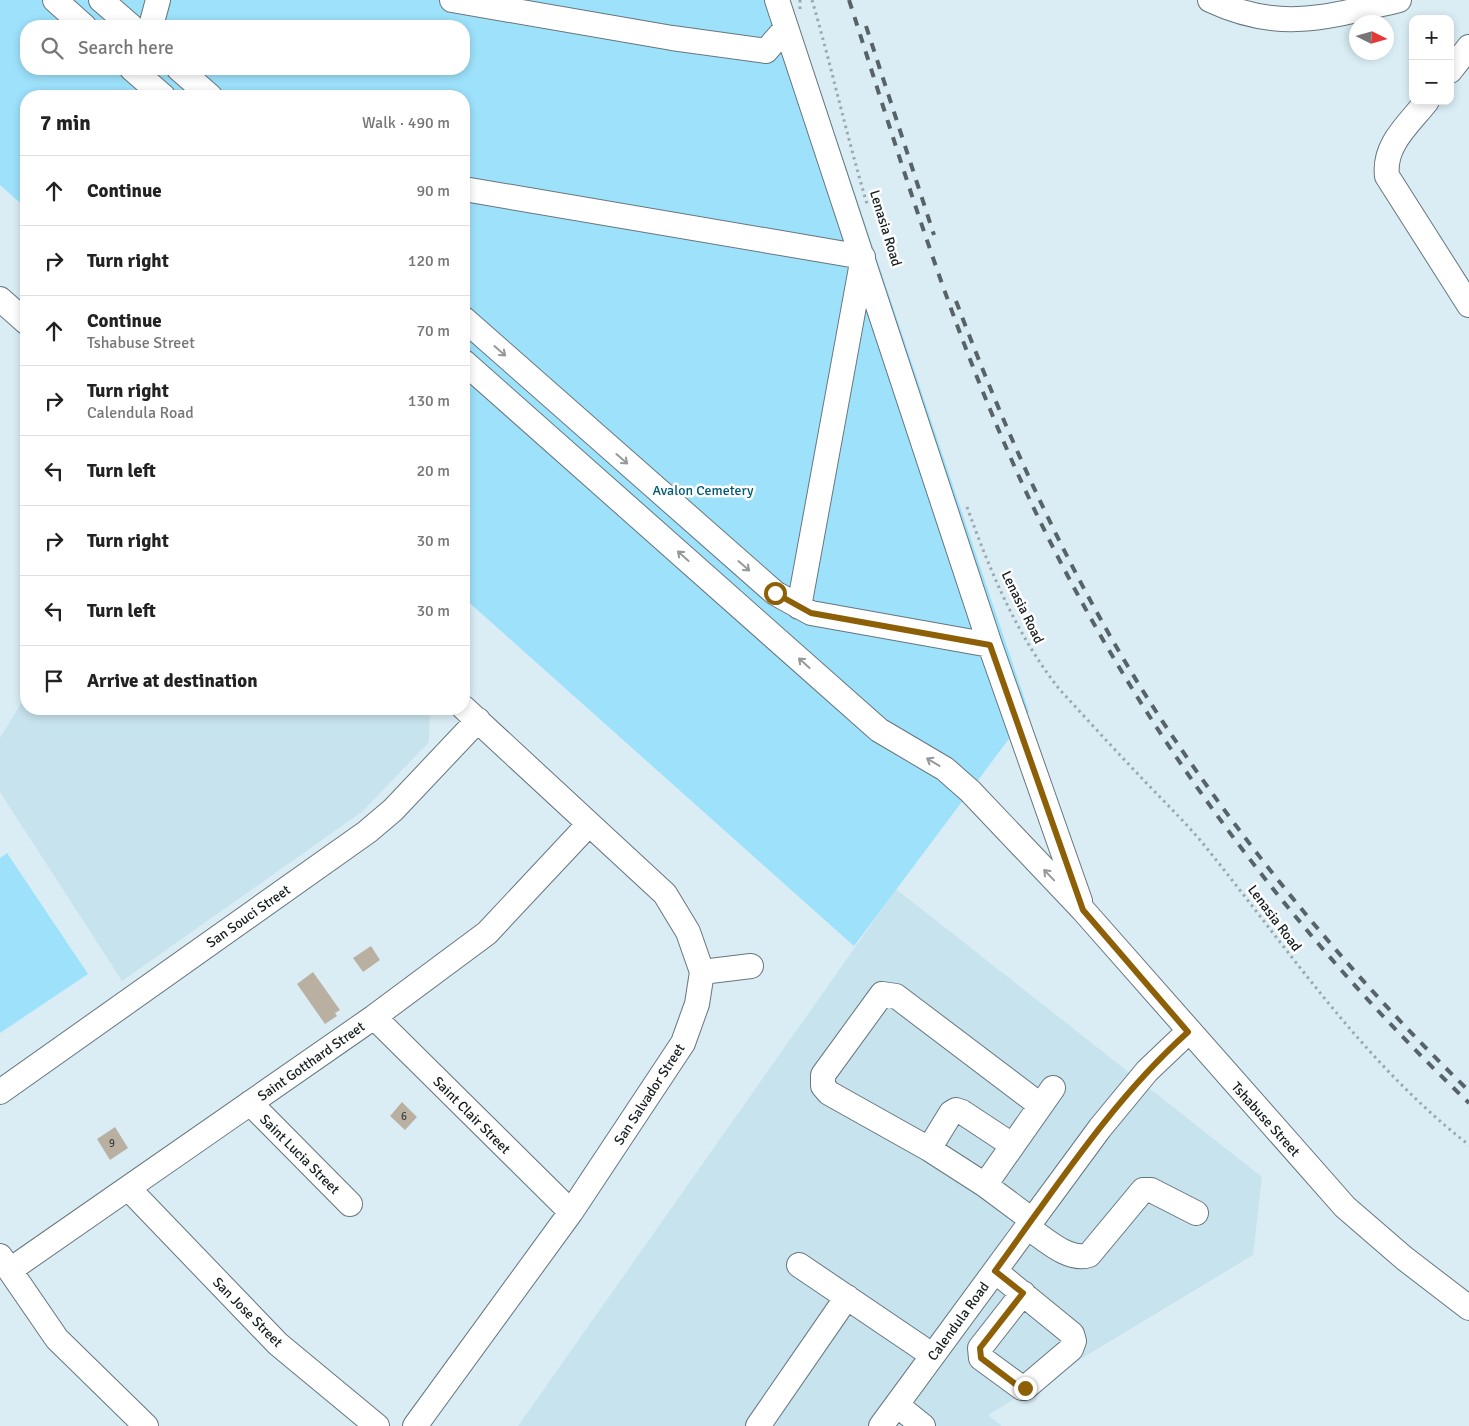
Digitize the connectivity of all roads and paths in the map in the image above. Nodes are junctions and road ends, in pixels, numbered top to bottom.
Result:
1 (55, 0) edge
2 (101, 0) edge
3 (158, 0) edge
4 (452, 0) edge
5 (778, 0) edge
6 (800, 0) edge
7 (812, 0) edge
8 (1210, 0) edge
9 (1399, 0) edge
10 (802, 7) dead end
11 (1335, 7) edge
12 (77, 20) edge
13 (124, 20) edge
14 (153, 20) edge
15 (786, 28) junction
16 (142, 75) edge
17 (186, 75) edge
18 (157, 90) edge
19 (203, 90) edge
20 (1424, 105) edge
21 (470, 190) edge
22 (869, 212) dead end
23 (863, 257) junction
24 (0, 299) edge
25 (1469, 305) edge
26 (20, 317) edge
27 (470, 324) edge
28 (470, 367) edge
29 (964, 498) dead end
30 (799, 607) junction
31 (990, 645) junction
32 (471, 714) edge
33 (589, 824) junction
34 (1083, 910) junction
35 (751, 966) dead end
36 (702, 972) junction
37 (374, 1017) junction
38 (1188, 1032) junction
39 (0, 1092) edge
40 (250, 1103) junction
41 (1012, 1145) junction
42 (1469, 1146) edge
43 (929, 1149) junction
44 (984, 1185) junction
45 (128, 1188) junction
46 (350, 1204) dead end
47 (572, 1212) junction
48 (1196, 1213) dead end
49 (1030, 1223) junction
50 (5, 1263) edge
51 (799, 1265) dead end
52 (995, 1271) junction
53 (1023, 1293) dead end
54 (847, 1297) junction
55 (1469, 1308) edge
56 (932, 1355) junction
57 (897, 1405) junction
58 (146, 1426) edge
59 (377, 1426) edge
60 (415, 1426) edge
61 (758, 1426) edge
62 (881, 1426) edge
63 (924, 1426) edge

1 - 12 street
2 - 13 street
3 - 14 street
4 - 15 street
5 - 15 street
6 - 10 path
7 - 22 path, Lenasia Road
8 - 11 street
9 - 11 street
15 - 23 street
16 - 18 street
17 - 19 street
20 - 25 street
21 - 23 street
23 - 30 street
23 - 31 street
24 - 26 street
27 -> 30 street
34 -> 28 street, Tshabuse Street
29 - 42 path, Lenasia Road
30 - 31 street
31 - 34 street
32 - 33 street, San Salvador Street
32 - 39 street, San Souci Street
33 - 36 street, San Salvador Street
33 - 37 street, Saint Gotthard Street
34 - 38 street, Tshabuse Street
35 - 36 street
36 - 47 street, San Salvador Street
37 - 40 street, Saint Gotthard Street
37 - 47 street, Saint Clair Street
38 - 49 street, Calendula Road
38 - 55 street, Tshabuse Street
40 - 45 street, Saint Gotthard Street
40 - 46 street, Saint Lucia Street
41 - 43 street
41 - 43 street
41 - 44 street
43 - 44 street
44 - 49 street
45 - 50 street, Saint Gotthard Street
45 - 59 street, San Jose Street
47 - 60 street, San Salvador Street
48 - 49 street
49 - 52 street, Calendula Road
50 - 58 street
51 - 54 street
52 - 53 street
52 - 56 street, Calendula Road
54 - 56 street
54 - 61 street
56 - 57 street, Calendula Road
57 - 62 street, Calendula Road
57 - 63 street

